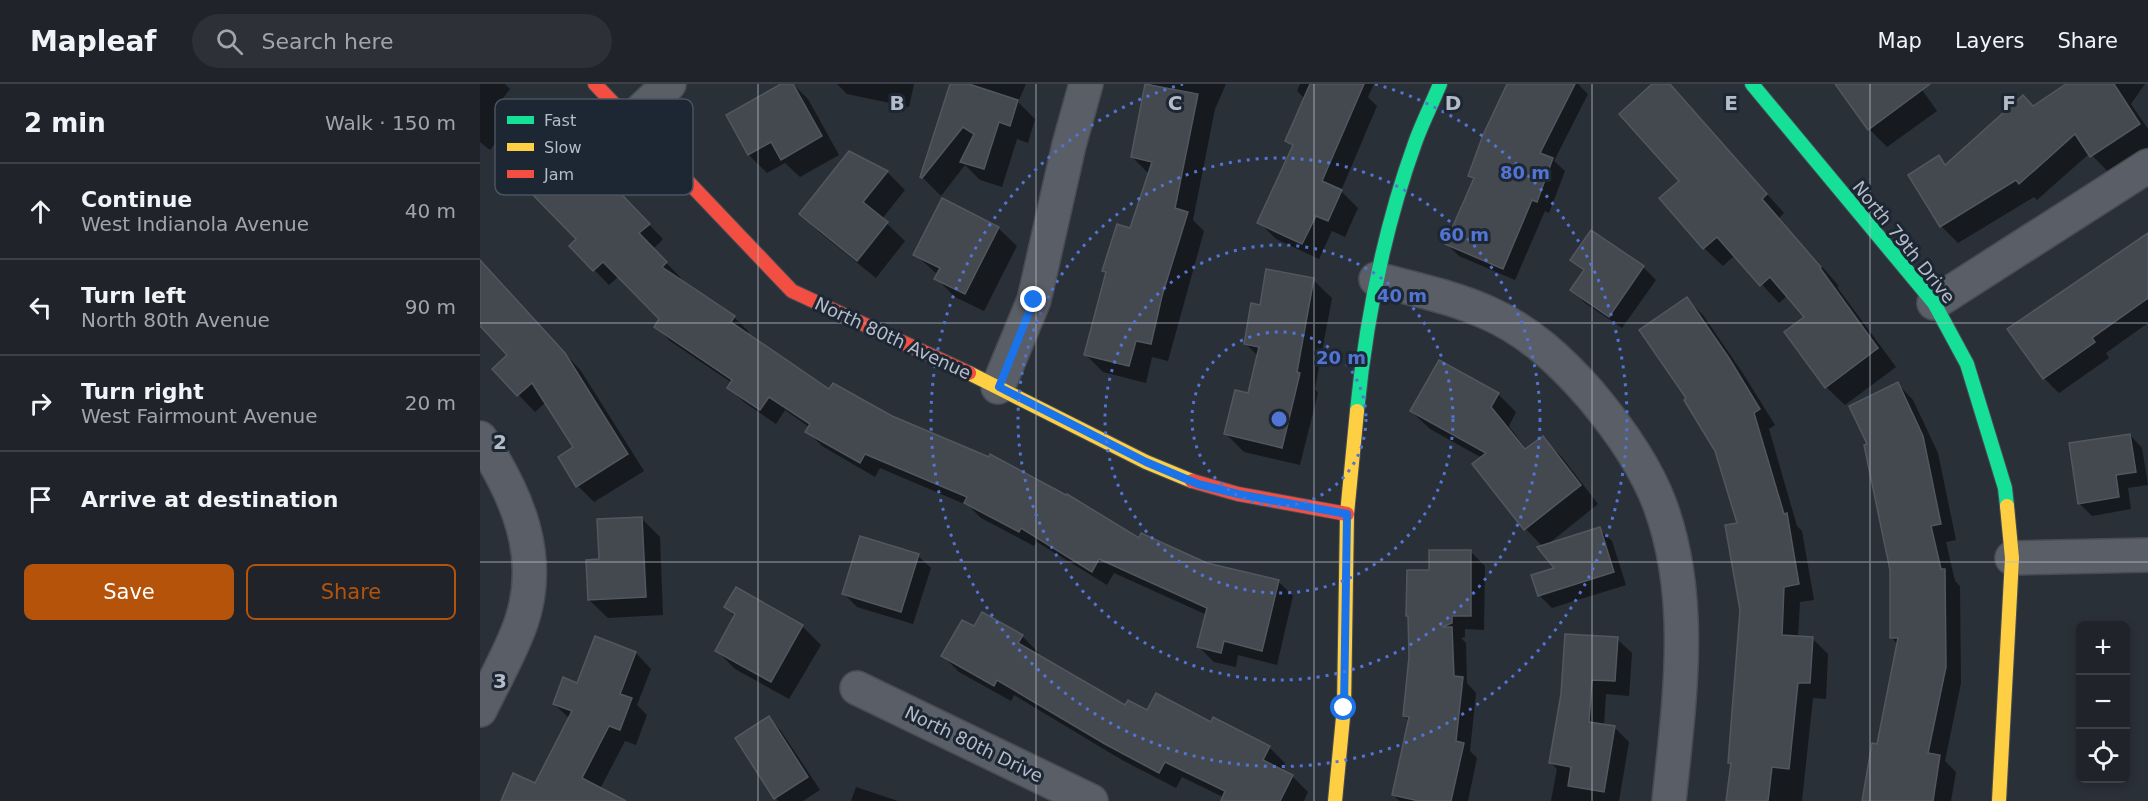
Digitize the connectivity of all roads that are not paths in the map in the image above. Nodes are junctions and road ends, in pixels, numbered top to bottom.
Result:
1 (595, 84) edge
2 (669, 84) edge
3 (1086, 84) edge
4 (1440, 84) edge
5 (1752, 84) edge
6 (610, 99) edge
7 (653, 99) edge
8 (2148, 166) edge
9 (693, 186) edge
10 (1376, 279) junction
11 (1934, 303) junction
12 (999, 387) junction
13 (480, 438) edge
14 (1347, 514) junction
15 (2148, 555) edge
16 (2012, 558) junction
17 (857, 687) dead end
18 (480, 710) edge
19 (1091, 801) edge
20 (1335, 801) edge
21 (1669, 801) edge
22 (1999, 801) edge

1 - 6 street, North 80th Avenue
2 - 7 street
3 - 12 street
4 - 10 street
5 - 11 street, North 79th Drive
8 - 11 street
9 - 12 street, North 80th Avenue
10 - 14 street
10 - 21 street
11 - 16 street, North 79th Drive
12 - 14 street, North 80th Avenue
13 - 18 street
14 - 20 street
15 - 16 street
16 - 22 street, North 79th Drive
17 - 19 street, North 80th Drive

